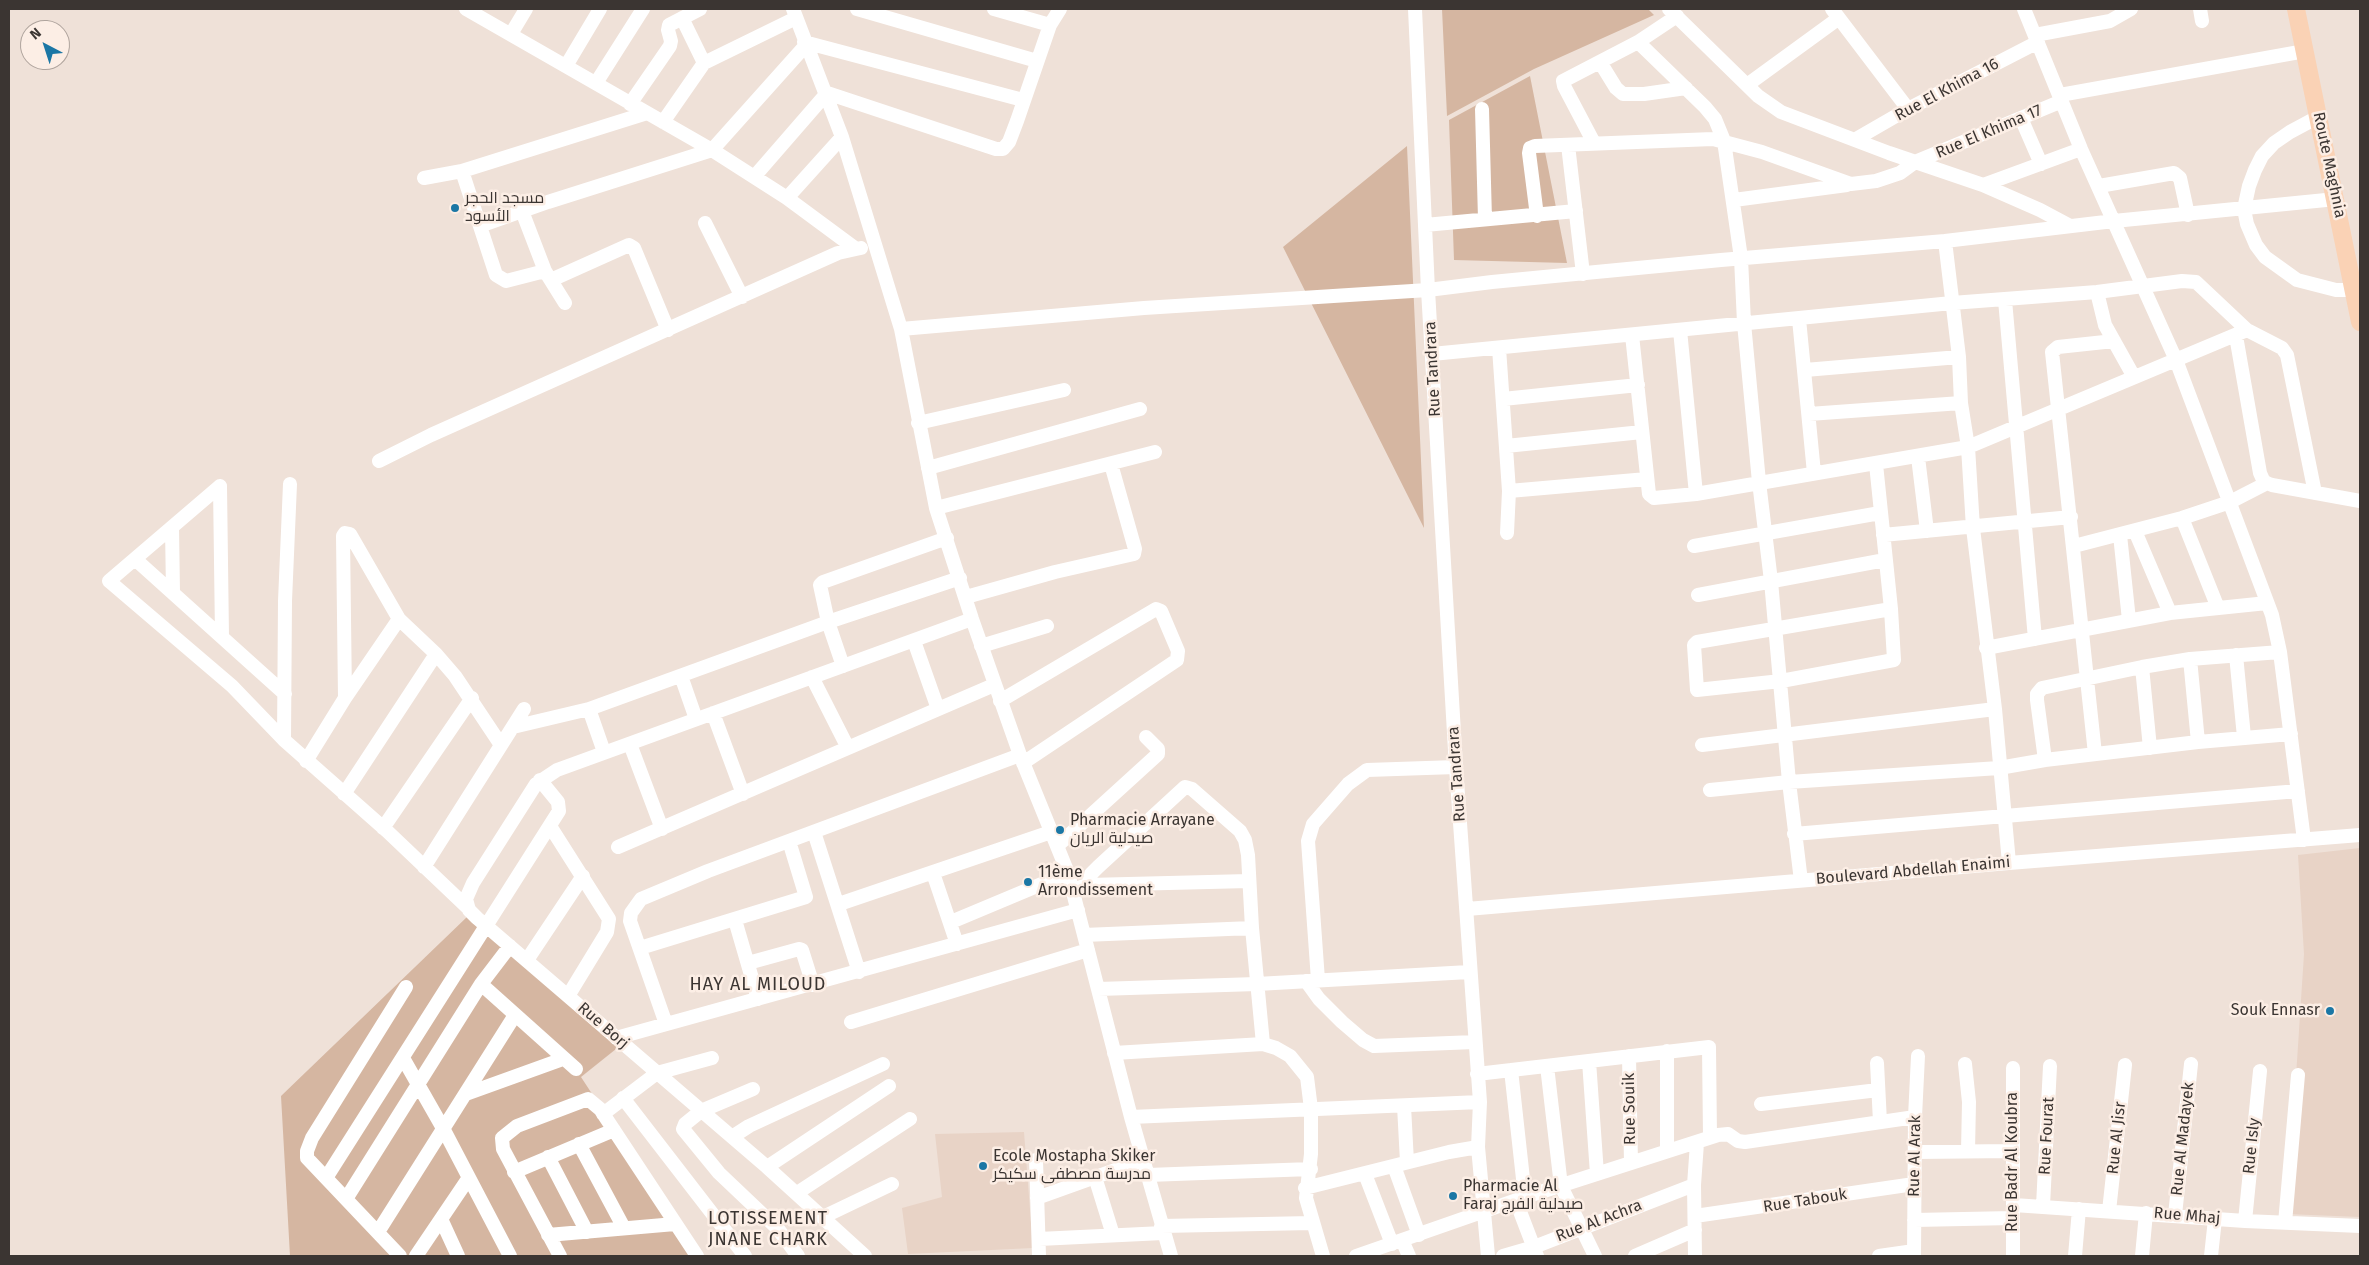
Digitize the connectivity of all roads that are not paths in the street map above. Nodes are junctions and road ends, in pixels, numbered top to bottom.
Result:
1 (466, 9) edge
2 (526, 9) edge
3 (600, 9) edge
4 (643, 9) edge
5 (700, 9) edge
6 (857, 9) edge
7 (994, 9) edge
8 (1060, 9) edge
9 (1415, 9) edge
10 (2024, 9) edge
11 (2131, 9) edge
12 (2296, 9) edge
13 (795, 11) edge
14 (1835, 11) edge
15 (1673, 12) edge
16 (682, 18) junction
17 (1050, 25) junction
18 (511, 34) junction
19 (2037, 39) junction
20 (1638, 42) junction
21 (805, 43) junction
22 (2305, 51) junction
23 (1036, 61) junction
24 (1600, 62) junction
25 (704, 63) junction
26 (566, 66) junction
27 (596, 83) junction
28 (1748, 85) junction
29 (1686, 88) junction
30 (827, 93) junction
31 (2061, 98) junction
32 (1023, 100) junction
33 (630, 104) junction
34 (1482, 109) dead end
35 (1908, 109) junction
36 (647, 113) junction
37 (2318, 117) junction
38 (2021, 118) junction
39 (663, 122) junction
40 (842, 137) junction
41 (1856, 140) junction
42 (1724, 141) junction
43 (1594, 143) junction
44 (1568, 145) junction
45 (2081, 149) junction
46 (712, 150) junction
47 (1915, 162) junction
48 (2041, 164) junction
49 (462, 171) junction
50 (754, 177) junction
51 (424, 178) dead end
52 (1850, 184) junction
53 (1983, 185) junction
54 (2099, 186) junction
55 (787, 198) junction
56 (2336, 199) junction
57 (1734, 200) junction
58 (2244, 209) junction
59 (522, 211) junction
60 (1576, 211) junction
61 (2188, 214) junction
62 (1537, 216) junction
63 (1485, 219) junction
64 (2114, 221) junction
65 (705, 223) dead end
66 (1425, 225) junction
67 (480, 226) junction
68 (2070, 226) junction
69 (1945, 241) junction
70 (856, 248) junction
71 (877, 248) junction
72 (1741, 258) junction
73 (1583, 274) junction
74 (548, 275) junction
75 (2142, 285) junction
76 (1428, 290) junction
77 (2354, 290) junction
78 (2097, 292) junction
79 (742, 297) junction
80 (2005, 300) junction
81 (565, 303) dead end
82 (1952, 303) junction
83 (1799, 319) junction
84 (2360, 322) edge
85 (1744, 323) junction
86 (901, 328) junction
87 (668, 330) junction
88 (1680, 330) junction
89 (2242, 333) junction
90 (1632, 334) junction
91 (2114, 341) junction
92 (1499, 348) junction
93 (1432, 354) junction
94 (1959, 358) junction
95 (2176, 360) junction
96 (1804, 370) junction
97 (2134, 377) junction
98 (1638, 385) junction
99 (1064, 390) dead end
100 (1503, 399) junction
101 (1961, 403) junction
102 (2059, 407) junction
103 (1140, 409) dead end
104 (1809, 414) junction
105 (918, 423) junction
106 (2016, 427) junction
107 (1642, 432) junction
108 (1506, 446) junction
109 (1968, 447) junction
110 (1155, 452) dead end
111 (1918, 457) junction
112 (379, 461) dead end
113 (1111, 464) junction
114 (1876, 464) junction
115 (928, 468) junction
116 (1814, 473) junction
117 (1648, 479) junction
118 (1759, 482) junction
119 (2266, 483) junction
120 (290, 484) dead end
121 (1509, 491) junction
122 (2315, 493) junction
123 (1696, 494) junction
124 (2360, 501) edge
125 (2230, 502) junction
126 (936, 508) junction
127 (1880, 513) junction
128 (2071, 517) junction
129 (2182, 518) junction
130 (2023, 522) junction
131 (172, 527) junction
132 (1974, 528) junction
133 (1926, 531) junction
134 (2135, 531) junction
135 (1766, 532) junction
136 (1507, 533) dead end
137 (1883, 535) junction
138 (2120, 535) junction
139 (947, 538) junction
140 (1694, 546) dead end
141 (2074, 546) junction
142 (135, 559) junction
143 (1885, 560) junction
144 (960, 578) junction
145 (1771, 581) junction
146 (173, 593) junction
147 (1698, 595) dead end
148 (966, 597) junction
149 (2267, 603) junction
150 (2218, 608) junction
151 (1891, 609) junction
152 (2170, 613) junction
153 (399, 619) junction
154 (972, 619) junction
155 (2129, 620) junction
156 (828, 622) junction
157 (1047, 626) dead end
158 (1775, 629) junction
159 (2082, 629) junction
160 (222, 637) junction
161 (2034, 639) junction
162 (914, 641) junction
163 (982, 646) junction
164 (1986, 648) junction
165 (2280, 652) junction
166 (436, 654) junction
167 (2236, 655) junction
168 (2190, 659) junction
169 (843, 666) junction
170 (2142, 667) junction
171 (681, 676) junction
172 (812, 677) junction
173 (2088, 679) junction
174 (1781, 681) junction
175 (994, 685) junction
176 (284, 694) junction
177 (345, 698) junction
178 (472, 698) junction
179 (1000, 701) junction
180 (524, 709) dead end
181 (589, 709) junction
182 (938, 709) junction
183 (1995, 710) junction
184 (713, 713) junction
185 (696, 719) junction
186 (513, 727) junction
187 (1785, 734) junction
188 (2291, 734) junction
189 (1146, 737) dead end
190 (2244, 737) junction
191 (284, 740) junction
192 (2198, 742) junction
193 (630, 744) junction
194 (501, 745) junction
195 (1702, 745) dead end
196 (848, 748) junction
197 (2150, 748) junction
198 (604, 752) junction
199 (2096, 754) junction
200 (1022, 759) junction
201 (2045, 760) junction
202 (306, 761) junction
203 (1456, 767) junction
204 (1999, 768) junction
205 (540, 780) junction
206 (1789, 782) junction
207 (1710, 790) dead end
208 (2298, 791) junction
209 (344, 794) junction
210 (743, 794) junction
211 (2005, 817) junction
212 (550, 826) junction
213 (383, 828) junction
214 (662, 829) junction
215 (814, 832) junction
216 (1050, 832) junction
217 (1794, 834) junction
218 (2360, 835) edge
219 (2304, 840) junction
220 (789, 841) junction
221 (1057, 846) junction
222 (618, 848) dead end
223 (2009, 863) junction
224 (424, 867) junction
225 (933, 873) junction
226 (1068, 873) junction
227 (583, 876) junction
228 (1249, 881) junction
229 (1801, 881) junction
230 (1088, 885) junction
231 (1073, 890) junction
232 (839, 904) junction
233 (1467, 909) junction
234 (469, 910) junction
235 (1078, 910) junction
236 (735, 920) junction
237 (951, 922) junction
238 (486, 925) junction
239 (1252, 928) junction
240 (1084, 935) junction
241 (958, 944) junction
242 (510, 946) junction
243 (640, 948) junction
244 (1088, 950) junction
245 (527, 960) junction
246 (748, 963) junction
247 (859, 972) junction
248 (1469, 972) junction
249 (1312, 981) junction
250 (481, 984) junction
251 (1257, 984) junction
252 (813, 985) junction
253 (406, 987) dead end
254 (1098, 989) junction
255 (568, 996) junction
256 (758, 999) junction
257 (515, 1015) junction
258 (851, 1022) dead end
259 (666, 1024) junction
260 (616, 1038) junction
261 (1475, 1042) junction
262 (1263, 1044) junction
263 (1667, 1051) junction
264 (1114, 1053) junction
265 (1629, 1056) junction
266 (1918, 1056) dead end
267 (403, 1058) junction
268 (563, 1058) junction
269 (712, 1058) dead end
270 (1589, 1061) junction
271 (1876, 1063) dead end
272 (883, 1064) dead end
273 (1965, 1064) dead end
274 (2191, 1064) dead end
275 (2125, 1065) dead end
276 (1547, 1066) junction
277 (2050, 1066) dead end
278 (2013, 1068) dead end
279 (576, 1069) dead end
280 (1511, 1070) junction
281 (2260, 1071) dead end
282 (657, 1073) junction
283 (1477, 1074) junction
284 (2298, 1075) dead end
285 (419, 1084) junction
286 (888, 1086) dead end
287 (753, 1089) dead end
288 (1878, 1090) junction
289 (466, 1094) junction
290 (623, 1098) junction
291 (1480, 1102) junction
292 (1761, 1104) dead end
293 (1404, 1106) junction
294 (1311, 1109) junction
295 (701, 1111) junction
296 (603, 1114) junction
297 (1915, 1117) junction
298 (1130, 1118) junction
299 (910, 1119) dead end
300 (1880, 1122) junction
301 (444, 1130) junction
302 (614, 1130) junction
303 (732, 1138) junction
304 (1704, 1140) junction
305 (578, 1144) junction
306 (1478, 1148) junction
307 (1666, 1151) junction
308 (1968, 1151) junction
309 (2013, 1151) junction
310 (1915, 1152) junction
311 (548, 1157) junction
312 (1036, 1160) dead end
313 (1143, 1160) junction
314 (1631, 1163) junction
315 (1400, 1164) junction
316 (767, 1167) junction
317 (1311, 1169) junction
318 (514, 1172) junction
319 (1365, 1174) junction
320 (1597, 1174) junction
321 (1148, 1175) junction
322 (1095, 1177) junction
323 (326, 1178) junction
324 (468, 1179) junction
325 (892, 1184) dead end
326 (1914, 1184) junction
327 (1694, 1185) junction
328 (1560, 1186) junction
329 (1305, 1188) junction
330 (797, 1193) junction
331 (1037, 1198) junction
332 (346, 1199) junction
333 (1520, 1199) junction
334 (2043, 1206) junction
335 (2079, 1209) junction
336 (2014, 1211) junction
337 (2109, 1211) junction
338 (1484, 1213) junction
339 (2146, 1213) junction
340 (2176, 1215) junction
341 (1695, 1216) junction
342 (823, 1217) junction
343 (441, 1219) junction
344 (2215, 1219) junction
345 (1914, 1220) junction
346 (2245, 1221) junction
347 (1312, 1223) junction
348 (2285, 1223) junction
349 (675, 1224) junction
350 (2360, 1226) edge
351 (624, 1228) junction
352 (1581, 1228) junction
353 (1162, 1229) junction
354 (1695, 1230) junction
355 (378, 1232) junction
356 (587, 1232) junction
357 (548, 1235) junction
358 (1113, 1235) junction
359 (1418, 1235) junction
360 (1039, 1239) junction
361 (1397, 1242) junction
362 (1536, 1252) edge
363 (1914, 1254) edge
364 (400, 1256) edge
365 (416, 1256) edge
366 (458, 1256) edge
367 (510, 1256) edge
368 (560, 1256) edge
369 (697, 1256) edge
370 (745, 1256) edge
371 (798, 1256) edge
372 (865, 1256) edge
373 (1040, 1256) edge
374 (1171, 1256) edge
375 (1323, 1256) edge
376 (1356, 1256) edge
377 (1409, 1256) edge
378 (1488, 1256) edge
379 (1503, 1256) edge
380 (1594, 1256) edge
381 (1636, 1256) edge
382 (1695, 1256) edge
383 (1879, 1256) edge
384 (2013, 1256) edge
385 (2075, 1256) edge
386 (2142, 1256) edge
387 (2211, 1256) edge

1 - 18 street
2 - 18 street
3 - 26 street
4 - 27 street
5 - 16 street
6 - 23 street
7 - 17 street
8 - 17 street
9 - 66 street, Rue Tandrara
10 - 19 street
11 - 19 street, Rue El Khima 16
12 - 22 main road, Route Maghnia
13 - 21 street
13 - 25 street
14 - 28 street
14 - 35 street
15 - 20 street
15 - 28 street
16 - 25 street
16 - 33 street
17 - 23 street
18 - 26 street
19 - 31 street
19 - 35 street, Rue El Khima 16
20 - 24 street
20 - 29 street
21 - 30 street
21 - 32 street
21 - 46 street
22 - 31 street, Rue El Khima 17
22 - 37 main road, Route Maghnia
23 - 32 street
24 - 29 street
24 - 43 street
25 - 39 street
26 - 27 street
27 - 33 street
28 - 41 street
29 - 42 street
30 - 32 street
30 - 40 street
30 - 50 street
31 - 38 street, Rue El Khima 17
31 - 45 street
33 - 36 street
34 - 63 street
35 - 41 street, Rue El Khima 16
36 - 39 street
36 - 49 street
37 - 56 main road, Route Maghnia
37 - 58 street
38 - 47 street, Rue El Khima 17
38 - 48 street
39 - 46 street
40 - 55 street
40 - 71 street
41 - 47 street
42 - 43 street
42 - 52 street
42 - 57 street
43 - 44 street
44 - 60 street
44 - 62 street
45 - 48 street
45 - 54 street
46 - 50 street
46 - 59 street
47 - 52 street, Rue El Khima 17
47 - 53 street
48 - 53 street
49 - 51 street
49 - 67 street
50 - 55 street
52 - 57 street, Rue El Khima 17
53 - 68 street
54 - 61 street
54 - 64 street
55 - 70 street
56 - 58 street
56 - 77 main road, Route Maghnia
57 - 72 street
58 - 61 street
58 - 77 street
59 - 67 street
59 - 74 street
60 - 62 street
60 - 73 street
61 - 64 street
62 - 63 street
63 - 66 street
64 - 68 street
64 - 75 street
65 - 79 street
66 - 76 street, Rue Tandrara
67 - 74 street
68 - 69 street
69 - 72 street
69 - 82 street
70 - 71 street
70 - 79 street
71 - 86 street
72 - 73 street
72 - 85 street
73 - 76 street
74 - 81 street
74 - 87 street
75 - 78 street
75 - 89 street
75 - 95 street
76 - 86 street
76 - 93 street, Rue Tandrara
77 - 84 main road, Route Maghnia
78 - 80 street
78 - 91 street
79 - 87 street
80 - 82 street
80 - 106 street
82 - 83 street
82 - 94 street
83 - 85 street
83 - 96 street
85 - 88 street
85 - 118 street
86 - 105 street
87 - 112 street
88 - 90 street
88 - 123 street
89 - 95 street
89 - 119 street
89 - 122 street
90 - 92 street
90 - 98 street
91 - 97 street
91 - 102 street
92 - 93 street
92 - 100 street
93 - 203 street, Rue Tandrara
94 - 96 street
94 - 101 street
95 - 97 street
95 - 125 street
96 - 104 street
97 - 102 street
98 - 100 street
98 - 107 street
99 - 105 street
100 - 108 street
101 - 104 street
101 - 109 street
102 - 106 street
102 - 128 street
103 - 115 street
104 - 116 street
105 - 115 street
106 - 109 street
106 - 130 street
107 - 108 street
107 - 117 street
108 - 121 street
109 - 111 street
109 - 132 street
110 - 113 street
111 - 114 street
111 - 133 street
113 - 126 street
113 - 148 street
114 - 116 street
114 - 127 street
115 - 126 street
116 - 118 street
117 - 121 street
117 - 123 street
118 - 123 street
118 - 135 street
119 - 122 street
119 - 125 street
120 - 176 street
121 - 136 street
122 - 124 street
125 - 129 street
125 - 149 street
126 - 139 street
127 - 135 street
127 - 137 street
128 - 130 street
128 - 141 street
129 - 134 street
129 - 150 street
130 - 132 street
130 - 161 street
131 - 142 street
131 - 146 street
131 - 160 street
132 - 133 street
132 - 164 street
133 - 137 street
134 - 138 street
134 - 152 street
135 - 140 street
135 - 145 street
137 - 143 street
138 - 141 street
138 - 155 street
139 - 144 street
139 - 156 street
141 - 159 street
142 - 146 street
142 - 191 street, Rue Borj
143 - 145 street
143 - 151 street
144 - 148 street
144 - 156 street
145 - 147 street
145 - 158 street
146 - 160 street
148 - 154 street
149 - 150 street
149 - 165 street
150 - 152 street
151 - 158 street
151 - 174 street
152 - 155 street
153 - 166 street
153 - 177 street
153 - 177 street
154 - 162 street
154 - 163 street
155 - 159 street
156 - 169 street
156 - 171 street
157 - 163 street
158 - 174 street
158 - 174 street
159 - 161 street
159 - 173 street
160 - 176 street
161 - 164 street
162 - 169 street
162 - 182 street
163 - 175 street
164 - 183 street
165 - 167 street
165 - 188 street
166 - 178 street
166 - 209 street
167 - 168 street
167 - 190 street
168 - 170 street
168 - 192 street
169 - 172 street
170 - 173 street
170 - 197 street
171 - 181 street
171 - 185 street
172 - 184 street
172 - 196 street
173 - 199 street
173 - 201 street
174 - 187 street
175 - 179 street
175 - 182 street
176 - 191 street
177 - 202 street
178 - 194 street
178 - 213 street
179 - 200 street
179 - 200 street
180 - 186 street
181 - 186 street
181 - 198 street
182 - 196 street
183 - 187 street
183 - 204 street
184 - 185 street
184 - 210 street
185 - 193 street
186 - 194 street
187 - 195 street
187 - 206 street
188 - 190 street
188 - 208 street
189 - 221 street
190 - 192 street
191 - 202 street, Rue Borj
192 - 197 street
193 - 198 street
193 - 214 street
194 - 224 street
196 - 210 street
197 - 199 street
198 - 205 street
199 - 201 street
200 - 215 street
200 - 216 street
201 - 204 street
202 - 209 street, Rue Borj
203 - 233 street, Rue Tandrara
203 - 249 street
204 - 206 street
204 - 211 street
205 - 212 street
205 - 234 street
206 - 207 street
206 - 217 street
208 - 211 street
208 - 219 street
209 - 213 street, Rue Borj
210 - 214 street
211 - 217 street
211 - 223 street
212 - 227 street
212 - 238 street
213 - 224 street, Rue Borj
214 - 222 street
215 - 220 street
215 - 232 street
216 - 221 street
216 - 225 street
217 - 229 street
218 - 219 street, Boulevard Abdellah Enaimi
219 - 223 street, Boulevard Abdellah Enaimi
220 - 236 street
220 - 243 street
221 - 226 street
223 - 229 street, Boulevard Abdellah Enaimi
224 - 234 street, Rue Borj
225 - 232 street
225 - 237 street
226 - 231 street
226 - 237 street
227 - 245 street
227 - 255 street
228 - 230 street
228 - 230 street
228 - 239 street
229 - 233 street, Boulevard Abdellah Enaimi
230 - 231 street
231 - 235 street
232 - 247 street
233 - 248 street, Rue Tandrara
234 - 238 street, Rue Borj
235 - 240 street
235 - 241 street
236 - 243 street
236 - 246 street
237 - 241 street
238 - 242 street, Rue Borj
238 - 267 street
239 - 240 street
239 - 251 street
240 - 244 street
241 - 247 street
242 - 245 street, Rue Borj
242 - 250 street
243 - 259 street
244 - 254 street
244 - 258 street
245 - 255 street, Rue Borj
246 - 252 street
246 - 256 street
247 - 252 street
248 - 249 street
248 - 261 street, Rue Tandrara
249 - 251 street
249 - 261 street
250 - 257 street
250 - 285 street
251 - 254 street
251 - 262 street
252 - 256 street
253 - 323 street
254 - 264 street
255 - 260 street, Rue Borj
256 - 259 street
257 - 268 street
257 - 289 street
259 - 260 street
260 - 282 street, Rue Borj
261 - 283 street, Rue Tandrara
262 - 264 street
262 - 294 street
263 - 265 street
263 - 304 street
263 - 307 street
264 - 298 street
265 - 270 street
265 - 314 street, Rue Souik
266 - 297 street, Rue Al Arak
267 - 285 street
267 - 323 street
268 - 279 street
268 - 289 street
269 - 282 street
270 - 276 street
270 - 320 street
271 - 288 street
272 - 303 street
273 - 308 street
274 - 340 street, Rue Al Madayek
275 - 337 street, Rue Al Jisr
276 - 280 street
276 - 328 street
277 - 334 street, Rue Fourat
278 - 309 street, Rue Badr Al Koubra
280 - 283 street
280 - 333 street
281 - 346 street, Rue Isly
282 - 290 street
282 - 295 street, Rue Borj
283 - 291 street, Rue Tandrara
284 - 348 street
285 - 301 street
285 - 332 street
286 - 316 street
287 - 295 street
288 - 292 street
288 - 300 street
289 - 301 street
290 - 296 street
290 - 370 street
291 - 293 street
291 - 306 street, Rue Tandrara
293 - 294 street
293 - 315 street
294 - 298 street
294 - 317 street
295 - 303 street, Rue Borj
295 - 371 street
296 - 302 street
296 - 318 street
297 - 300 street
297 - 310 street, Rue Al Arak
298 - 313 street
299 - 330 street
300 - 304 street
301 - 324 street
301 - 355 street
302 - 305 street
302 - 349 street
303 - 316 street, Rue Borj
304 - 307 street
304 - 327 street
305 - 311 street
305 - 351 street
306 - 315 street
306 - 338 street, Rue Tandrara
307 - 314 street
308 - 309 street
308 - 310 street
309 - 336 street, Rue Badr Al Koubra
310 - 326 street, Rue Al Arak
311 - 318 street
311 - 356 street
312 - 331 street
313 - 321 street
313 - 322 street
314 - 320 street
315 - 319 street
315 - 359 street
316 - 330 street, Rue Borj
317 - 321 street
317 - 329 street
318 - 357 street
319 - 329 street
319 - 361 street
320 - 328 street
321 - 353 street
322 - 331 street
322 - 358 street
323 - 332 street
324 - 343 street
324 - 367 street
325 - 342 street
326 - 341 street, Rue Tabouk
326 - 345 street, Rue Al Arak
327 - 341 street
327 - 352 street, Rue Al Achra
328 - 333 street
328 - 352 street
329 - 347 street
330 - 342 street, Rue Borj
331 - 360 street
332 - 355 street
333 - 338 street
333 - 362 street
334 - 335 street, Rue Mhaj
334 - 336 street, Rue Mhaj
335 - 337 street, Rue Mhaj
335 - 385 street
336 - 345 street, Rue Mhaj
336 - 384 street, Rue Badr Al Koubra
337 - 339 street, Rue Mhaj
338 - 359 street
338 - 378 street, Rue Tandrara
339 - 340 street, Rue Mhaj
339 - 386 street
340 - 344 street, Rue Mhaj
341 - 354 street
342 - 372 street, Rue Borj
343 - 365 street
343 - 366 street
344 - 346 street, Rue Mhaj
344 - 387 street
345 - 363 street, Rue Al Arak
346 - 348 street, Rue Mhaj
347 - 353 street
347 - 375 street
348 - 350 street, Rue Mhaj
349 - 351 street
349 - 369 street
351 - 356 street
352 - 362 street, Rue Al Achra
352 - 380 street
353 - 358 street
353 - 374 street
354 - 381 street
354 - 382 street
355 - 364 street
356 - 357 street
357 - 368 street
358 - 360 street
359 - 361 street
360 - 373 street
361 - 376 street
361 - 377 street
362 - 379 street, Rue Al Achra
363 - 383 street

